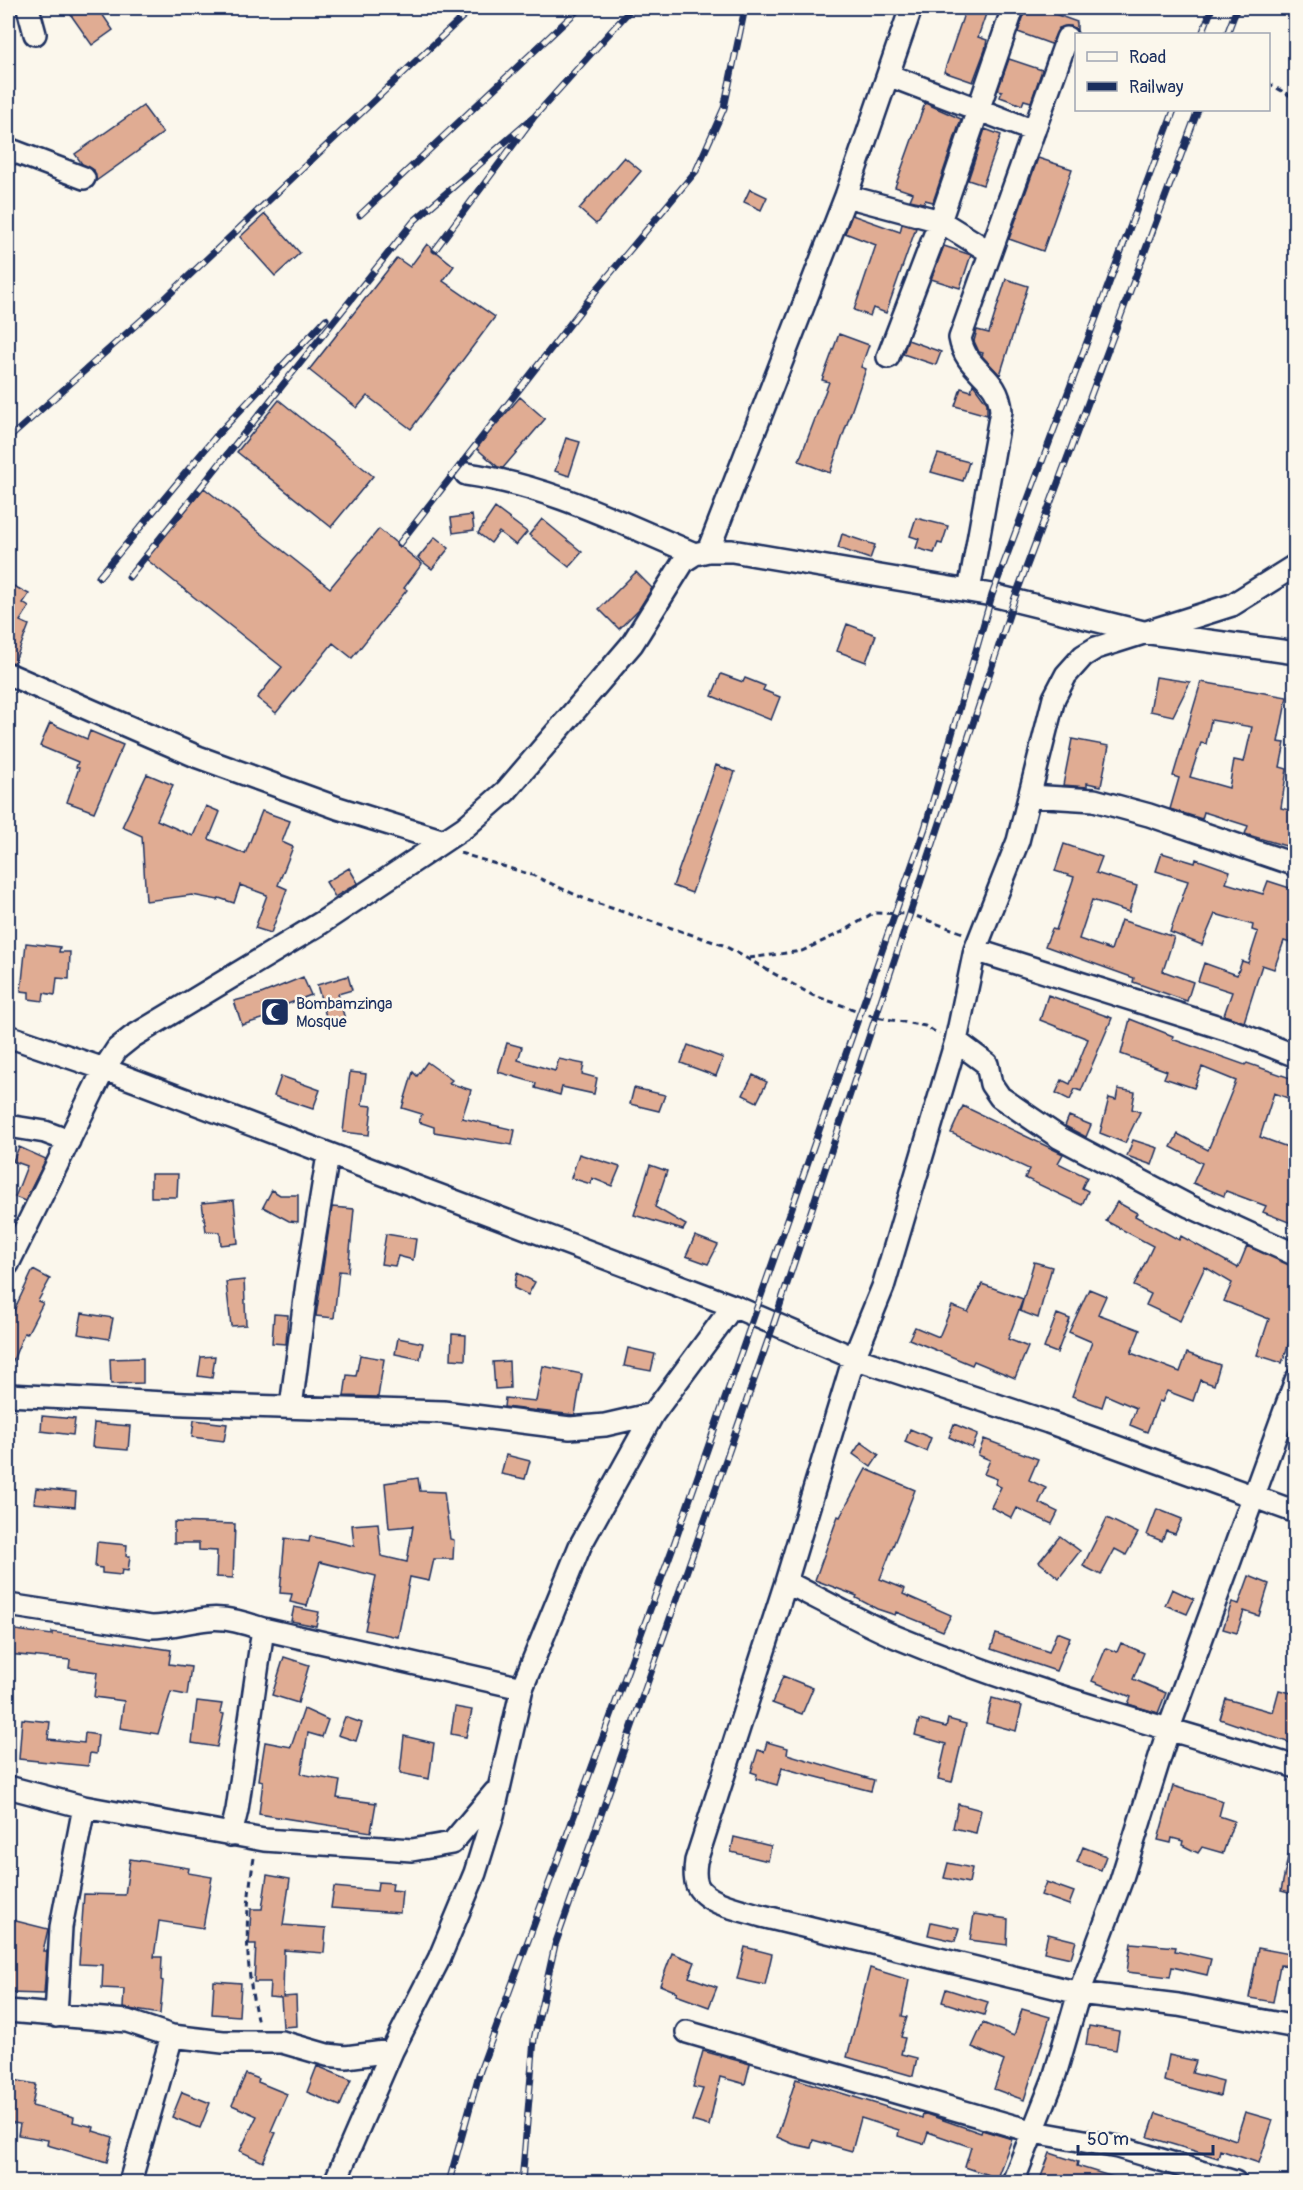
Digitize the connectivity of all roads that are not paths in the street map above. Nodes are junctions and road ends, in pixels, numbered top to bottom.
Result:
1 (28, 8) edge
2 (911, 8) edge
3 (1011, 14) dead end
4 (35, 34) dead end
5 (1067, 38) dead end
6 (888, 75) junction
7 (976, 109) junction
8 (1034, 131) junction
9 (8, 149) edge
10 (84, 178) dead end
11 (846, 196) junction
12 (939, 221) junction
13 (990, 252) junction
14 (888, 357) dead end
15 (466, 474) dead end
16 (702, 552) junction
17 (1296, 565) edge
18 (969, 591) junction
19 (1143, 632) junction
20 (1296, 653) edge
21 (8, 674) edge
22 (1030, 796) junction
23 (441, 843) junction
24 (1296, 866) edge
25 (977, 945) junction
26 (8, 1036) edge
27 (955, 1044) junction
28 (1296, 1056) edge
29 (104, 1069) junction
30 (8, 1126) edge
31 (69, 1141) junction
32 (328, 1155) junction
33 (1296, 1255) edge
34 (8, 1264) edge
35 (733, 1306) junction
36 (854, 1358) junction
37 (1296, 1380) edge
38 (8, 1395) edge
39 (291, 1407) junction
40 (653, 1414) junction
41 (1253, 1496) junction
42 (1296, 1512) edge
43 (786, 1582) junction
44 (8, 1605) edge
45 (263, 1629) junction
46 (522, 1688) junction
47 (1169, 1728) junction
48 (1296, 1767) edge
49 (8, 1787) edge
50 (498, 1789) junction
51 (84, 1807) junction
52 (231, 1835) junction
53 (1079, 1993) junction
54 (8, 2011) edge
55 (56, 2016) junction
56 (1296, 2027) edge
57 (687, 2032) dead end
58 (172, 2036) junction
59 (392, 2051) junction
60 (1034, 2132) junction
61 (130, 2182) edge
62 (335, 2182) edge
63 (1012, 2182) edge
64 (1235, 2182) edge

1 - 4 street
2 - 6 street
3 - 7 street
5 - 8 street
6 - 7 street
6 - 11 street
7 - 8 street
7 - 12 street
8 - 13 street
9 - 10 street
11 - 12 street
11 - 16 street
12 - 13 street
12 - 14 street
13 - 18 street
15 - 16 street
16 - 18 street
16 - 23 street
17 - 19 street
18 - 19 street
19 - 20 street
19 - 22 street
21 - 23 street
22 - 24 street
22 - 25 street
23 - 29 street
25 - 27 street
25 - 28 street
26 - 29 street
27 - 33 street
27 - 36 street
29 - 31 street
29 - 32 street
30 - 31 street
31 - 34 street
32 - 35 street
32 - 39 street
35 - 36 street
35 - 40 street
36 - 41 street
36 - 43 street
37 - 41 street
38 - 39 street
39 - 40 street
40 - 46 street
41 - 42 street
41 - 47 street
43 - 47 street
43 - 53 street
44 - 45 street
45 - 46 street
45 - 52 street
46 - 50 street
47 - 48 street
47 - 53 street
49 - 51 street
50 - 52 street
50 - 59 street
51 - 52 street
51 - 55 street
53 - 56 street
53 - 60 street
54 - 55 street
55 - 58 street
57 - 60 street
58 - 59 street
58 - 61 street
59 - 62 street
60 - 63 street
60 - 64 street

